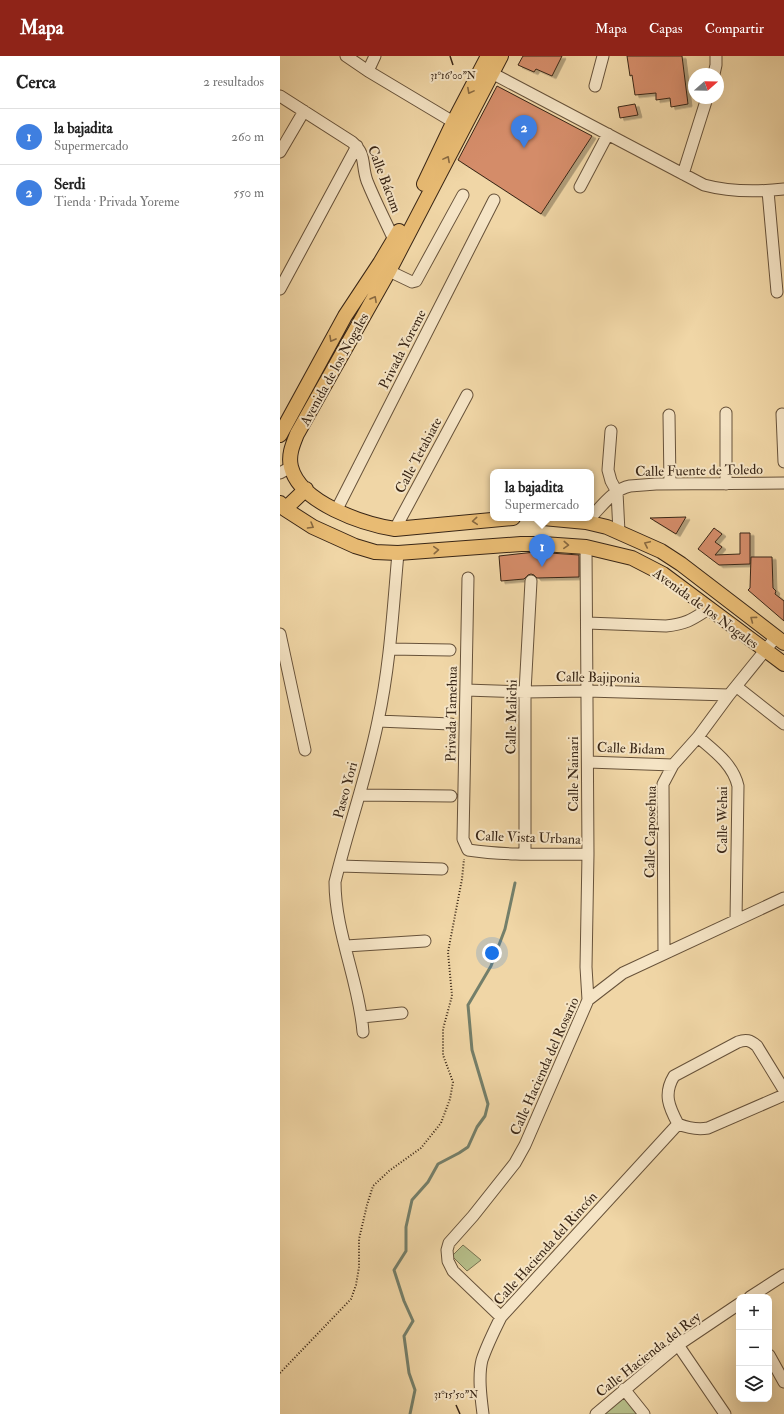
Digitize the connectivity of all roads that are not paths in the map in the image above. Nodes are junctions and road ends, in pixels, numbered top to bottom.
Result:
1 (346, 56) edge
2 (375, 56) edge
3 (502, 56) edge
4 (603, 56) edge
5 (716, 56) edge
6 (487, 66) edge
7 (715, 68) edge
8 (368, 71) junction
9 (595, 86) dead end
10 (280, 96) edge
11 (705, 104) edge
12 (304, 111) junction
13 (458, 125) junction
14 (608, 134) junction
15 (357, 146) junction
16 (280, 152) edge
17 (683, 174) junction
18 (580, 187) dead end
19 (784, 189) edge
20 (768, 191) junction
21 (463, 194) dead end
22 (494, 200) dead end
23 (394, 240) junction
24 (389, 271) junction
25 (280, 289) edge
26 (777, 292) dead end
27 (467, 395) dead end
28 (726, 413) dead end
29 (782, 414) dead end
30 (669, 415) dead end
31 (611, 431) dead end
32 (280, 435) edge
33 (784, 462) edge
34 (286, 470) edge
35 (784, 483) edge
36 (670, 484) junction
37 (726, 484) junction
38 (306, 489) junction
39 (617, 492) junction
40 (282, 506) edge
41 (336, 510) junction
42 (594, 514) edge
43 (490, 520) edge
44 (594, 521) edge
45 (395, 529) junction
46 (619, 532) junction
47 (586, 547) junction
48 (398, 553) junction
49 (468, 578) dead end
50 (531, 581) dead end
51 (710, 608) junction
52 (587, 623) junction
53 (280, 634) edge
54 (780, 640) edge
55 (390, 649) junction
56 (450, 650) dead end
57 (766, 651) junction
58 (784, 664) edge
59 (466, 690) junction
60 (587, 691) junction
61 (733, 691) junction
62 (526, 692) junction
63 (378, 721) junction
64 (451, 724) dead end
65 (784, 724) edge
66 (698, 737) junction
67 (305, 750) dead end
68 (588, 762) junction
69 (673, 765) junction
70 (360, 795) junction
71 (451, 796) dead end
72 (468, 850) joint
73 (525, 854) junction
74 (588, 854) junction
75 (339, 866) junction
76 (442, 869) dead end
77 (784, 898) edge
78 (736, 920) junction
79 (425, 941) dead end
80 (346, 946) junction
81 (664, 954) junction
82 (588, 1000) junction
83 (402, 1013) dead end
84 (362, 1018) junction
85 (363, 1032) dead end
86 (784, 1090) edge
87 (784, 1095) edge
88 (678, 1124) junction
89 (784, 1275) edge
90 (755, 1294) edge
91 (736, 1306) edge
92 (501, 1317) junction
93 (678, 1345) junction
94 (772, 1360) edge
95 (784, 1382) edge
96 (624, 1389) junction
97 (483, 1414) edge
98 (596, 1414) edge
99 (644, 1414) edge
100 (725, 1414) edge

1 - 8 street
2 - 8 street
3 - 6 main road, Avenida de los Nogales
4 - 9 street
5 - 7 street
6 - 13 main road, Avenida de los Nogales
6 - 14 street
8 - 13 street
10 - 12 street, Calle Bácum
11 - 17 street
12 - 15 street, Calle Bácum
12 - 16 street
13 - 23 main road, Avenida de los Nogales
24 -> 13 main road, Avenida de los Nogales
14 - 17 street
14 - 18 street
15 - 23 street, Calle Bácum
15 - 25 street
17 - 20 street
19 - 20 street
20 - 26 street
21 - 24 street
22 - 41 street, Privada Yoreme
23 -> 32 main road, Avenida de los Nogales
34 -> 24 main road, Avenida de los Nogales
27 - 45 street, Calle Tetabiate
28 - 37 street
29 - 33 street
30 - 36 street
31 - 39 street
34 - 38 main road, Avenida de los Nogales
35 - 37 street, Calle Fuente de Toledo
36 - 37 street, Calle Fuente de Toledo
36 - 39 street, Calle Fuente de Toledo
38 - 40 main road
38 - 41 main road, Avenida de los Nogales
39 - 42 street, Calle Fuente de Toledo
39 - 46 street
40 -> 48 main road, Avenida de los Nogales
41 - 45 main road, Avenida de los Nogales
43 -> 45 main road, Avenida de los Nogales
44 - 46 main road, Avenida de los Nogales
54 -> 46 main road, Avenida de los Nogales
48 -> 47 main road, Avenida de los Nogales
47 - 51 main road, Avenida de los Nogales
47 - 52 street, Calle Nainari
48 - 55 street, Paseo Yori
49 - 59 street, Privada Tamehua
50 - 62 street, Calle Malichi
51 - 52 street
51 - 57 main road, Avenida de los Nogales
52 - 60 street, Calle Nainari
53 - 67 street
54 - 57 street, Calle Caposehua
55 - 56 street
55 - 63 street, Paseo Yori
57 - 58 main road, Avenida de los Nogales
57 - 61 street, Calle Caposehua
59 - 62 street, Calle Bajiponia
59 - 72 street, Privada Tamehua
60 - 61 street, Calle Bajiponia
60 - 62 street, Calle Bajiponia
60 - 68 street, Calle Nainari
61 - 65 street
61 - 66 street, Calle Caposehua
62 - 73 street, Calle Malichi
63 - 64 street
63 - 70 street, Paseo Yori
66 - 69 street, Calle Caposehua
66 - 78 street, Calle Wehai
68 - 69 street, Calle Bidam
68 - 74 street, Calle Nainari
69 - 81 street, Calle Caposehua
70 - 71 street
70 - 75 street, Paseo Yori
72 - 73 street, Calle Vista Urbana
73 - 74 street, Calle Vista Urbana
74 - 82 street, Calle Nainari
75 - 76 street
75 - 80 street, Paseo Yori
77 - 78 street, Calle Hacienda del Rosario
78 - 81 street, Calle Hacienda del Rosario
79 - 80 street
80 - 84 street, Paseo Yori
81 - 82 street, Calle Hacienda del Rosario
82 - 92 street, Calle Hacienda del Rosario
83 - 84 street
84 - 85 street, Paseo Yori
86 - 88 street
87 - 88 street
88 - 92 street, Calle Hacienda del Rincón
89 - 90 street
91 - 93 street, Calle Hacienda del Rey
92 - 97 street, Calle Hacienda del Rincón
93 - 96 street, Calle Hacienda del Rey
93 - 100 street
94 - 95 street
96 - 98 street, Calle Hacienda del Rey
96 - 99 street

